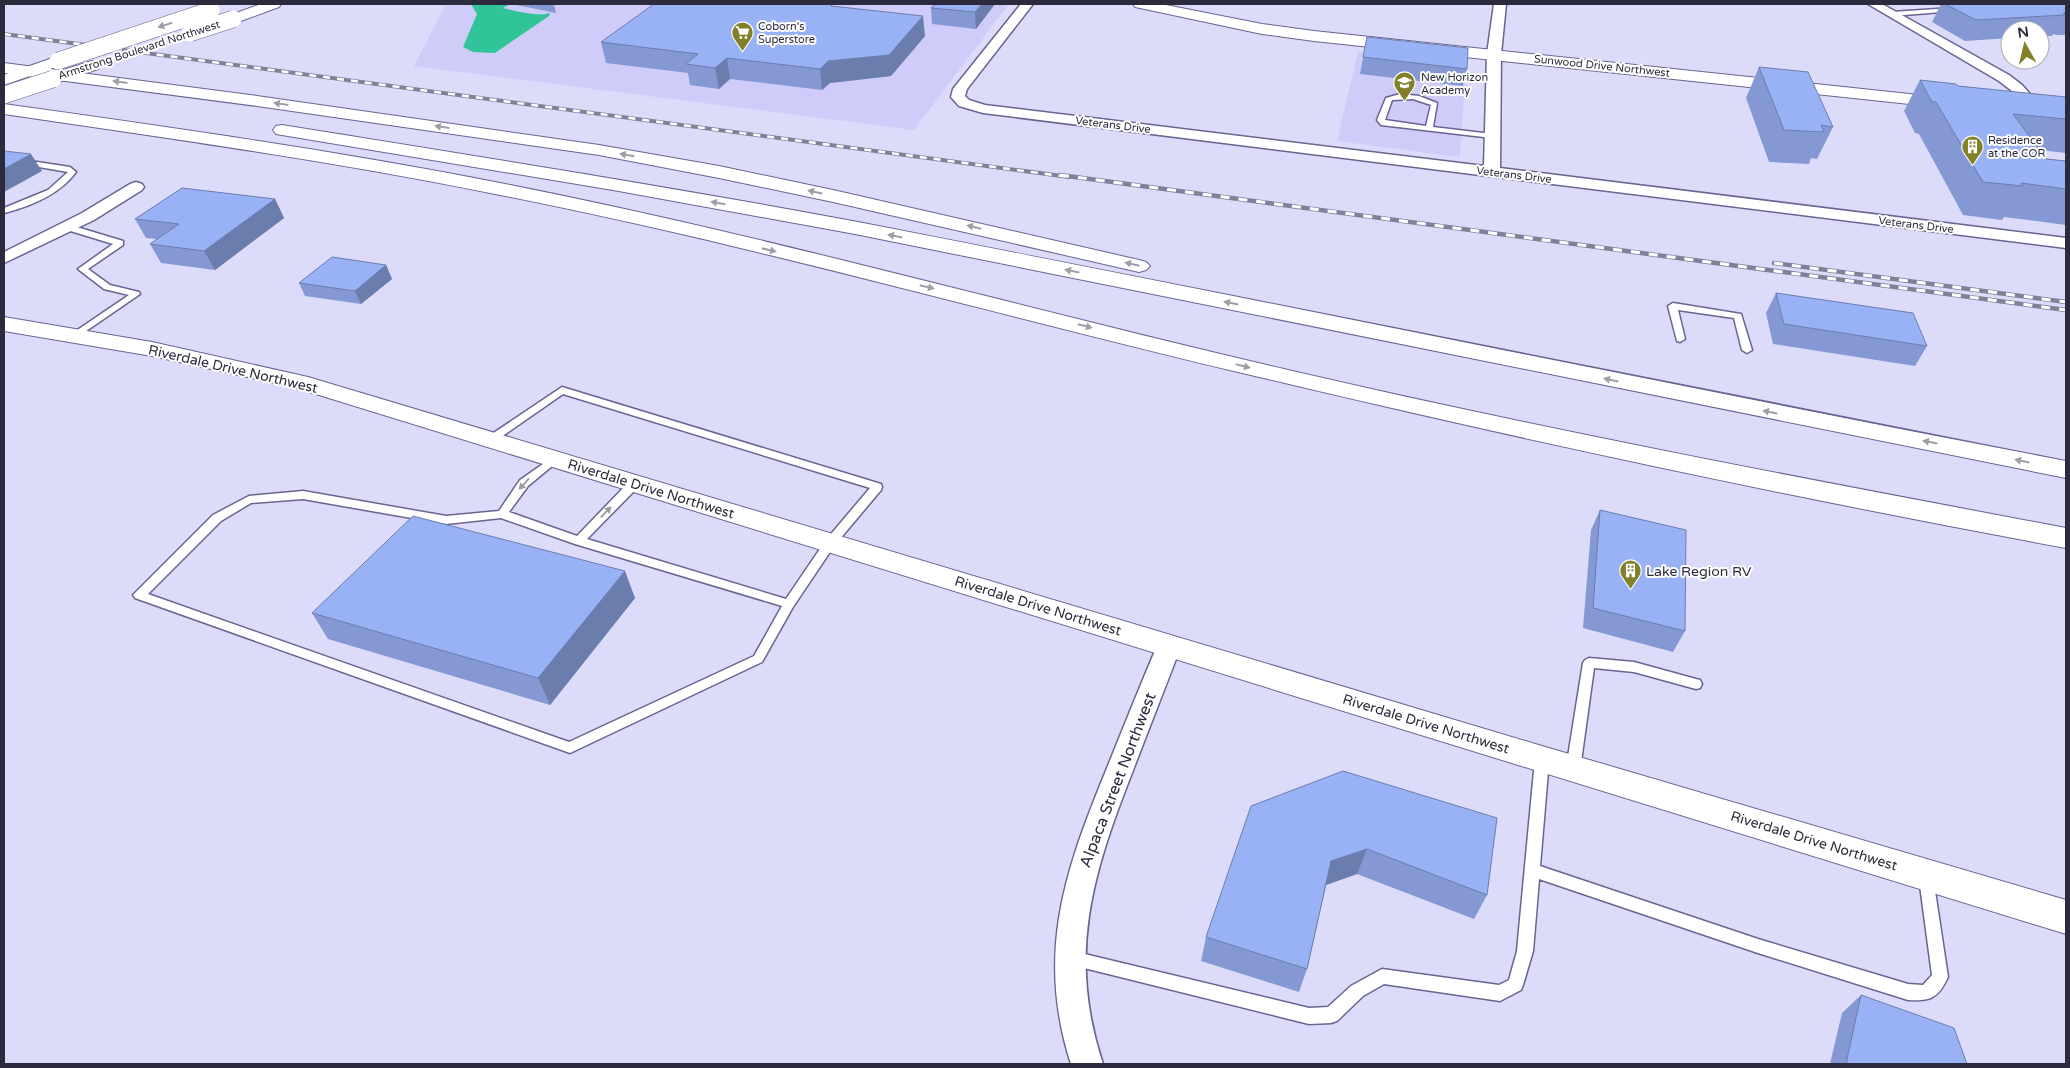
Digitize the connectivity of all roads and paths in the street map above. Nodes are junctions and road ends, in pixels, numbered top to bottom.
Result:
1 (274, 4) edge
2 (1027, 4) edge
3 (1140, 4) edge
4 (1500, 4) edge
5 (1874, 4) edge
6 (1957, 10) edge
7 (231, 11) edge
8 (1892, 14) junction
9 (176, 38) dead end
10 (1494, 54) junction
11 (111, 60) dead end
12 (59, 72) junction
13 (13, 74) edge
14 (4, 90) edge
15 (4, 95) edge
16 (50, 96) dead end
17 (1962, 105) edge
18 (4, 109) edge
19 (2020, 111) edge
20 (2040, 113) junction
21 (2057, 114) edge
22 (4, 118) edge
23 (266, 128) dead end
24 (1429, 128) junction
25 (1492, 136) junction
26 (4, 159) edge
27 (1492, 172) junction
28 (136, 187) dead end
29 (4, 211) edge
30 (68, 227) junction
31 (738, 242) junction
32 (2066, 243) edge
33 (4, 258) edge
34 (4, 324) edge
35 (76, 335) junction
36 (1680, 339) dead end
37 (1450, 346) junction
38 (1747, 350) dead end
39 (490, 440) junction
40 (553, 460) junction
41 (2066, 470) edge
42 (634, 484) junction
43 (502, 514) junction
44 (2066, 538) edge
45 (579, 541) junction
46 (830, 543) junction
47 (789, 604) junction
48 (1169, 646) junction
49 (1696, 684) dead end
50 (1542, 760) junction
51 (1573, 769) junction
52 (1532, 870) junction
53 (1926, 875) junction
54 (2066, 916) edge
55 (1071, 957) junction
56 (1088, 1064) edge

1 - 7 main road, Armstrong Boulevard Northwest
2 - 27 street, Veterans Drive
3 - 10 main road, Sunwood Drive Northwest
4 - 10 street
5 - 8 street
6 - 8 lane
7 - 9 main road, Armstrong Boulevard Northwest, bridge
7 -> 12 main road, Armstrong Boulevard Northwest, bridge
8 - 20 street
10 - 17 main road, Sunwood Drive Northwest
10 - 25 street
11 - 12 main road, Armstrong Boulevard Northwest
12 - 13 main road
12 - 15 main road, Armstrong Boulevard Northwest, bridge
37 -> 12 main road
14 - 16 main road
18 - 31 main road
19 - 20 main road
20 - 21 main road
22 - 31 main road
37 -> 23 main road
24 - 24 lane
24 - 25 lane
25 - 27 street
26 - 29 lane
27 - 32 street, Veterans Drive
28 - 30 street
30 - 33 street
30 - 35 lane
31 -> 44 main road
34 - 35 main road, Riverdale Drive Northwest
35 - 39 main road, Riverdale Drive Northwest
36 - 38 lane
41 -> 37 main road
39 - 40 main road, Riverdale Drive Northwest
39 - 46 lane
40 - 42 main road, Riverdale Drive Northwest
40 -> 43 lane
45 -> 42 lane
42 - 46 main road, Riverdale Drive Northwest
43 - 45 lane
43 - 47 lane
45 - 47 lane
46 - 47 lane
46 - 48 main road, Riverdale Drive Northwest
48 - 50 main road, Riverdale Drive Northwest
48 - 55 street, Alpaca Street Northwest
49 - 51 lane
50 - 51 main road, Riverdale Drive Northwest
50 - 52 lane
51 - 53 main road, Riverdale Drive Northwest
52 - 53 lane
52 - 55 lane
53 - 54 main road, Riverdale Drive Northwest
55 - 56 street, Alpaca Street Northwest

